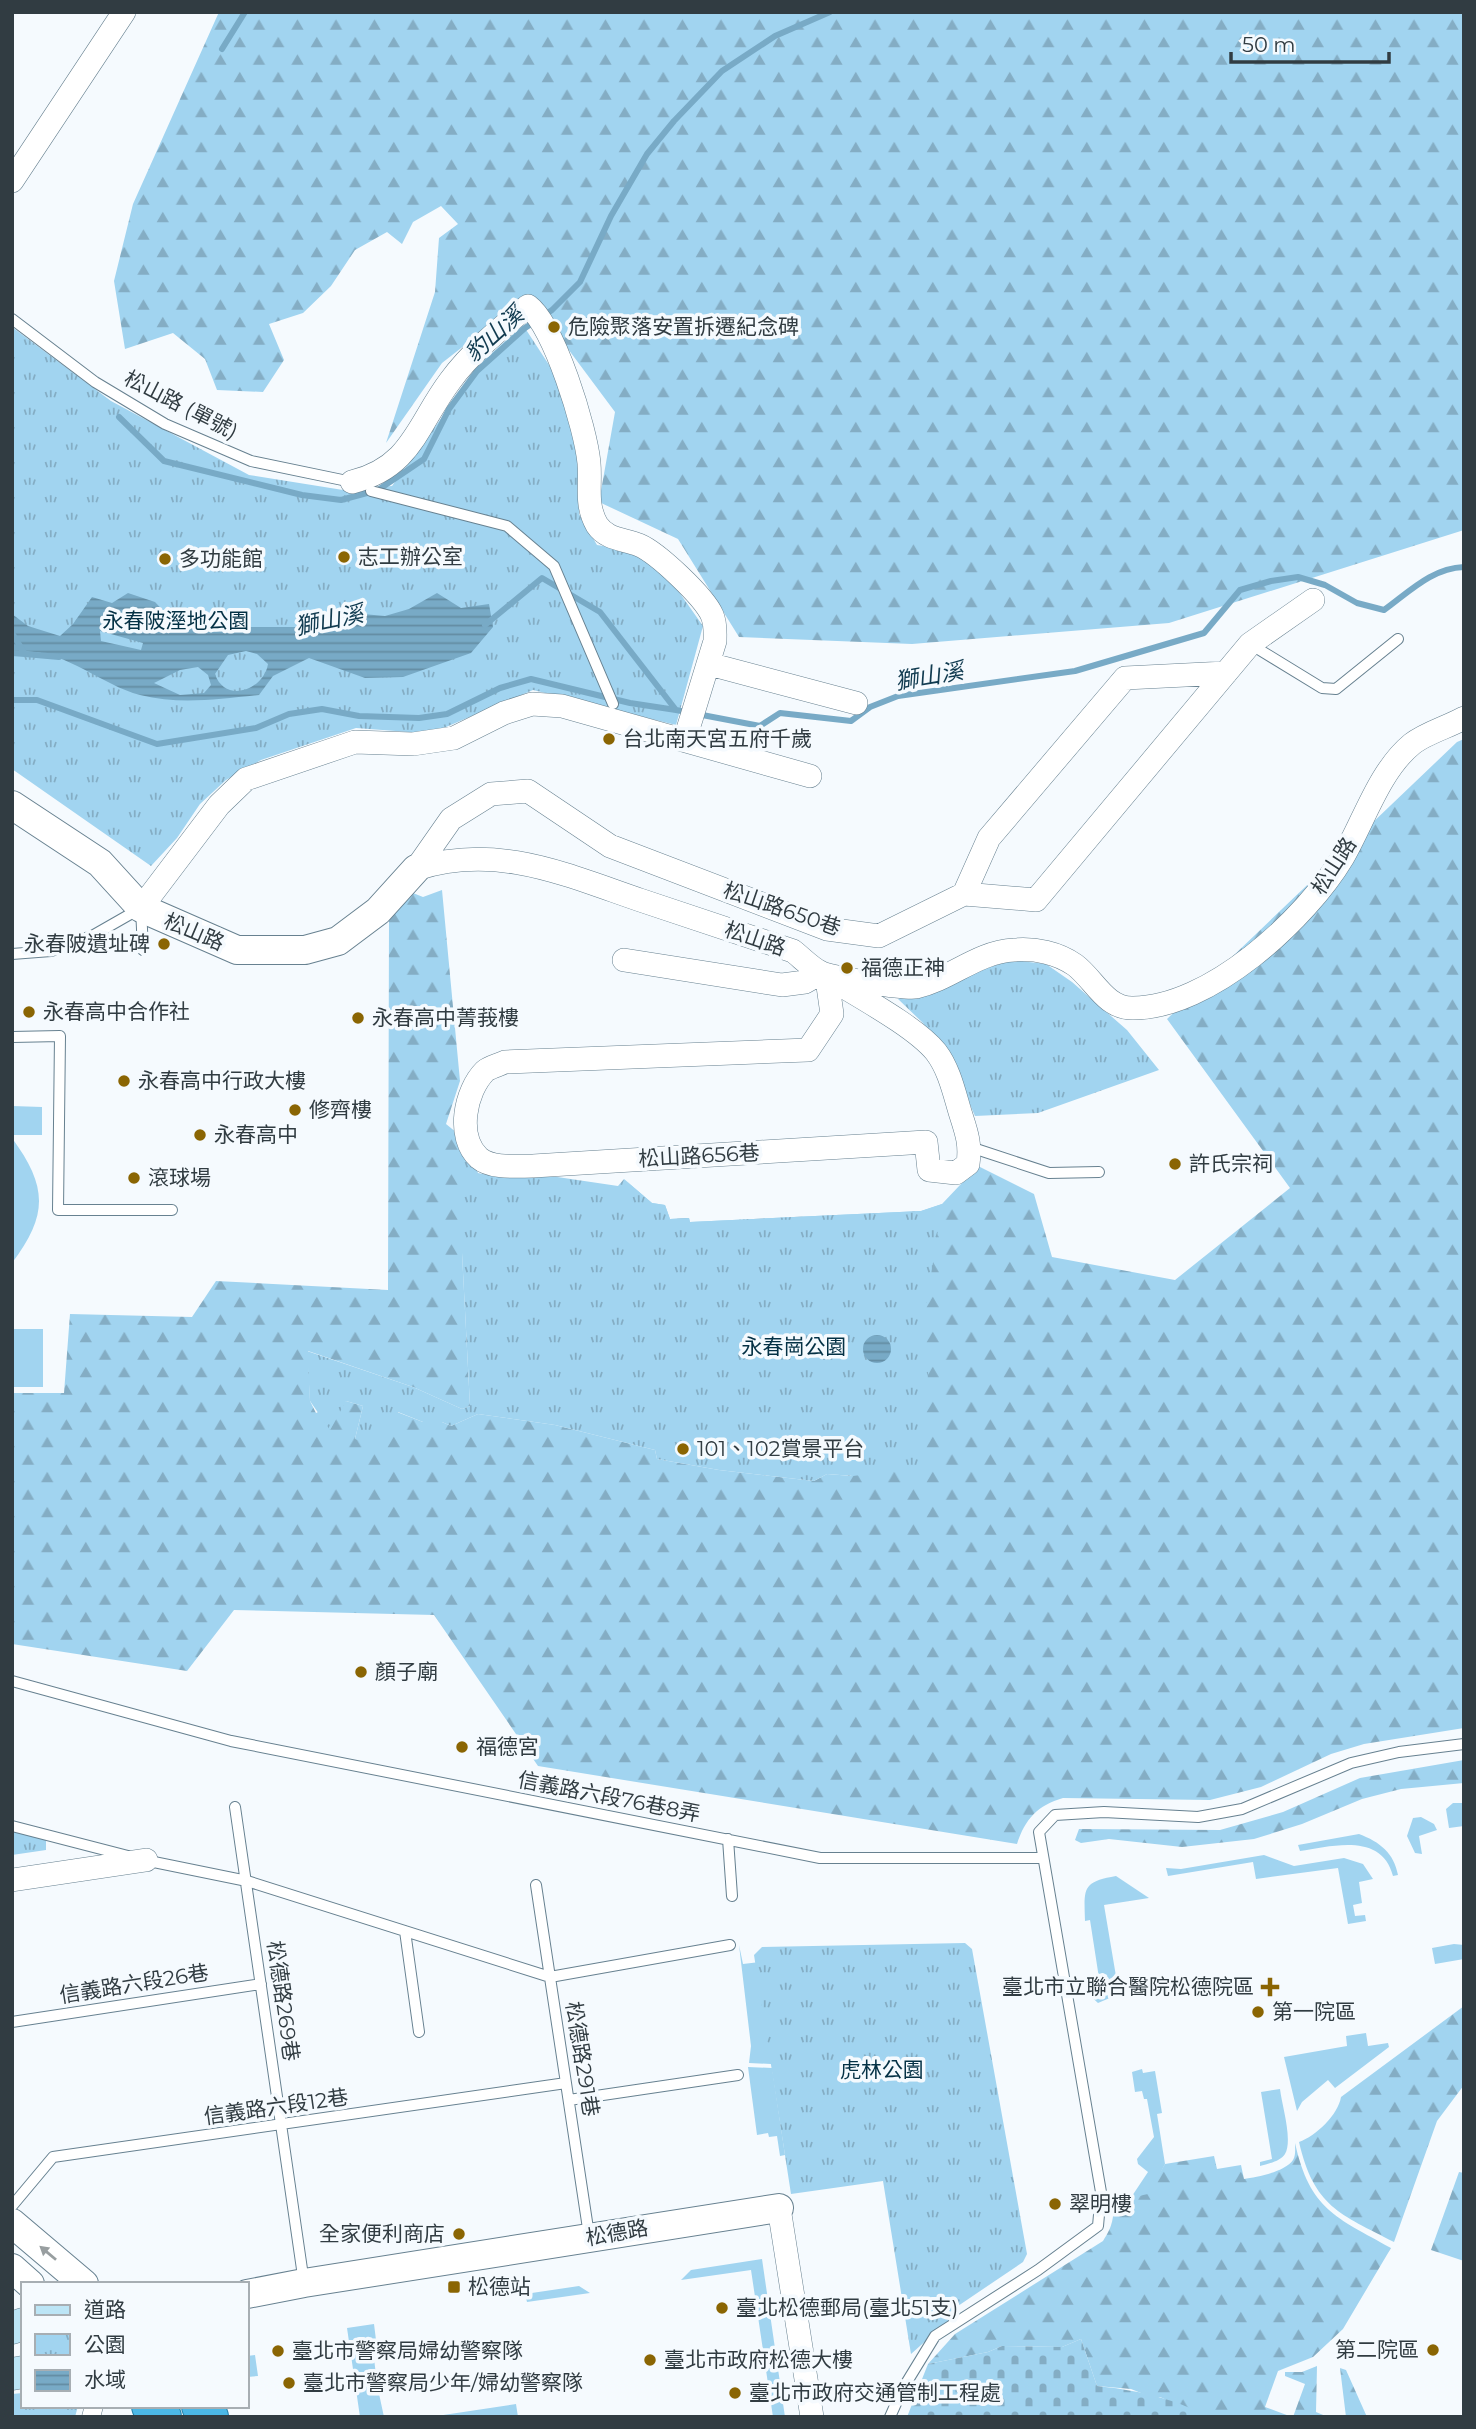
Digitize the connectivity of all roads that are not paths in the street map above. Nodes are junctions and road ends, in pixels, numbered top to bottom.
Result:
1 (124, 12) edge
2 (12, 181) edge
3 (12, 319) edge
4 (361, 487) junction
5 (1313, 600) dead end
6 (1398, 639) dead end
7 (1250, 644) junction
8 (709, 664) junction
9 (1226, 673) junction
10 (856, 703) dead end
11 (613, 713) junction
12 (1464, 718) edge
13 (685, 739) junction
14 (810, 776) dead end
15 (12, 805) edge
16 (416, 869) junction
17 (964, 894) junction
18 (142, 908) junction
19 (143, 950) dead end
20 (12, 954) edge
21 (624, 960) dead end
22 (821, 973) junction
23 (876, 983) junction
24 (854, 994) junction
25 (832, 1014) junction
26 (12, 1037) edge
27 (971, 1147) junction
28 (1099, 1171) dead end
29 (172, 1210) dead end
30 (12, 1682) edge
31 (1464, 1744) edge
32 (235, 1807) dead end
33 (12, 1826) edge
34 (728, 1839) junction
35 (1041, 1858) junction
36 (146, 1860) junction
37 (12, 1880) edge
38 (247, 1881) junction
39 (537, 1885) dead end
40 (732, 1896) dead end
41 (405, 1931) junction
42 (730, 1945) dead end
43 (550, 1977) junction
44 (261, 1984) junction
45 (12, 2022) edge
46 (419, 2032) dead end
47 (738, 2074) dead end
48 (566, 2082) junction
49 (569, 2100) junction
50 (281, 2126) junction
51 (12, 2206) edge
52 (779, 2207) joint
53 (12, 2223) edge
54 (590, 2238) junction
55 (12, 2268) edge
56 (28, 2282) edge
57 (83, 2282) edge
58 (304, 2283) junction
59 (248, 2294) edge
60 (812, 2417) edge
61 (890, 2417) edge

1 - 2 street
3 - 4 lane, 松山路 (單號)
4 - 8 street
4 - 11 lane, 松山路 (單號)
5 - 7 street
6 - 7 lane
7 - 9 street
8 - 10 street
8 - 13 street
9 - 17 street
9 - 17 street
11 - 13 street
11 - 18 street
12 - 23 street, 松山路
13 - 14 street
15 - 18 street, 松山路
16 - 17 street, 松山路650巷
16 - 18 street, 松山路
16 - 22 street, 松山路
18 - 19 lane
18 - 20 lane
21 - 22 street
22 - 23 street, 松山路
22 - 24 street
22 - 25 street
23 - 24 street
24 - 25 street
24 - 27 street
25 - 27 street, 松山路656巷
26 - 29 lane
27 - 28 lane
30 - 34 lane, 信義路六段76巷8弄
31 - 35 lane
32 - 38 lane, 松德路269巷
33 - 36 lane
34 - 35 lane, 信義路六段76巷8弄
34 - 40 lane
35 - 61 lane
36 - 37 street
36 - 38 lane
38 - 41 lane
38 - 44 lane, 松德路269巷
39 - 43 lane, 松德路291巷
41 - 43 lane
41 - 46 lane
42 - 43 lane
43 - 48 lane, 松德路291巷
44 - 45 lane, 信義路六段26巷
44 - 50 lane, 松德路269巷
47 - 49 lane
48 - 49 lane, 松德路291巷
48 - 50 lane, 信義路六段12巷
49 - 54 lane, 松德路291巷
50 - 51 lane, 信義路六段12巷
50 - 58 lane, 松德路269巷
52 - 54 street, 松德路
52 - 60 street, 松德路
57 -> 53 street
54 - 58 street, 松德路
55 - 56 street
58 - 59 street, 松德路

